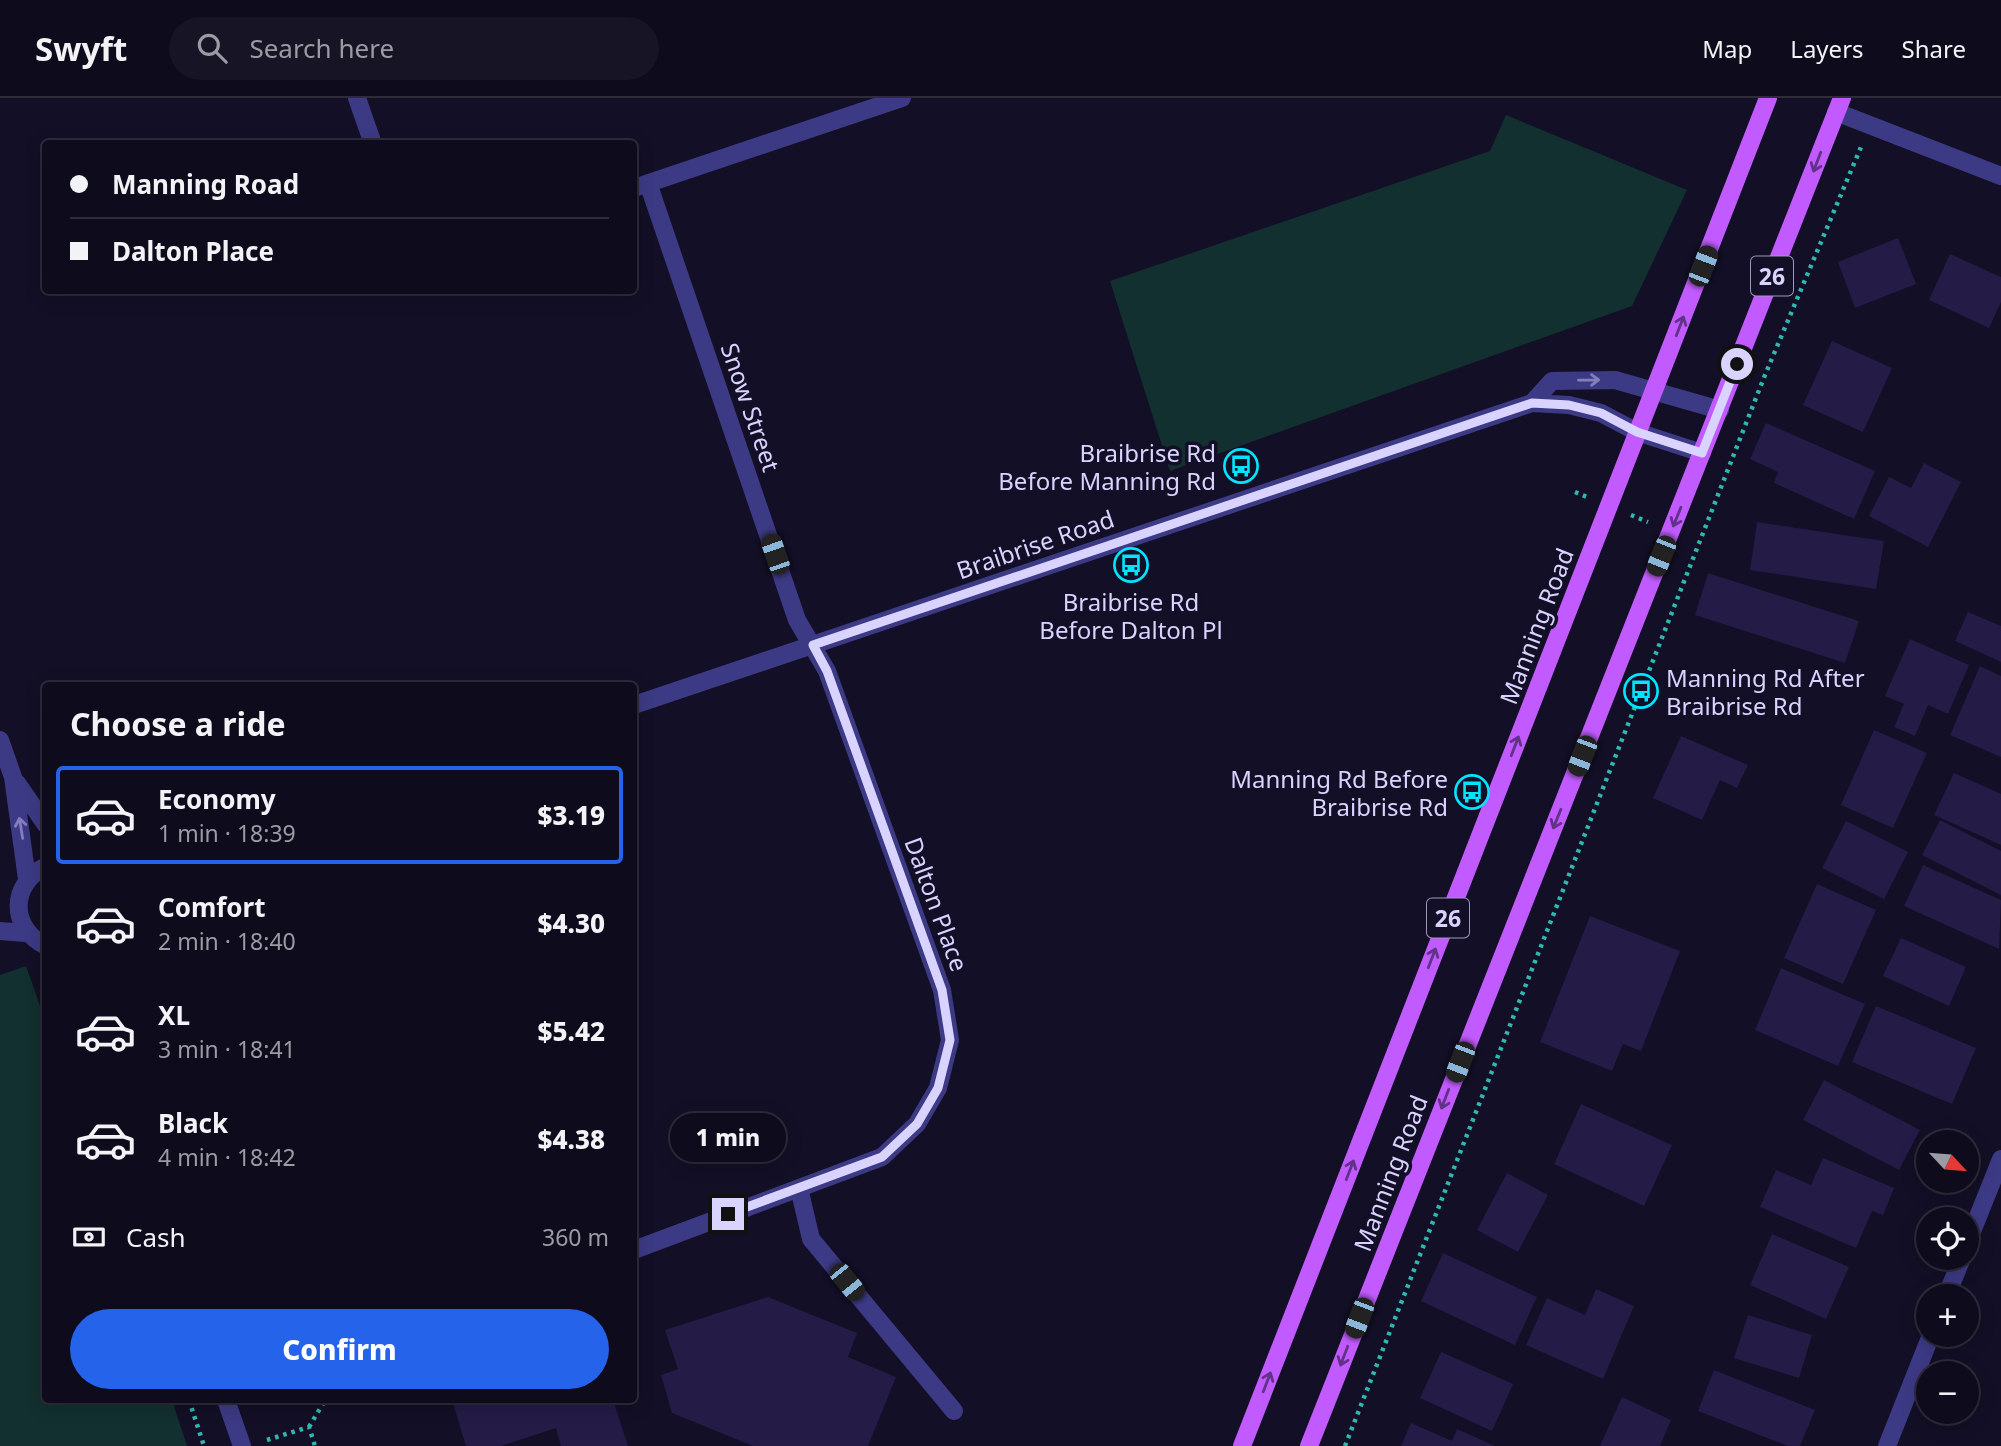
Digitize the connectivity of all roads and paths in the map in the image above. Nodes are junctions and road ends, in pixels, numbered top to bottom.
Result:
1 (357, 98) edge
2 (902, 98) edge
3 (1768, 98) edge
4 (1839, 105) edge
5 (1870, 125) junction
6 (372, 140) edge
7 (2001, 176) edge
8 (641, 186) edge
9 (1655, 389) junction
10 (1532, 403) junction
11 (1720, 410) junction
12 (1637, 432) junction
13 (1702, 453) junction
14 (1574, 492) dead end
15 (1609, 506) junction
16 (1671, 531) junction
17 (1698, 546) junction
18 (813, 645) junction
19 (637, 704) edge
20 (0, 740) edge
21 (13, 777) junction
22 (42, 819) edge
23 (42, 869) edge
24 (23, 886) junction
25 (0, 902) edge
26 (0, 931) edge
27 (26, 933) junction
28 (42, 943) edge
29 (2001, 1159) edge
30 (799, 1188) junction
31 (1979, 1214) edge
32 (637, 1249) edge
33 (1926, 1347) edge
34 (190, 1403) edge
35 (228, 1403) edge
36 (323, 1403) edge
37 (954, 1411) dead end
38 (309, 1427) junction
39 (250, 1444) edge
40 (204, 1446) edge
41 (315, 1446) edge
42 (1242, 1446) edge
43 (1309, 1446) edge
44 (1345, 1446) edge
45 (1887, 1446) edge

1 - 6 street
2 - 8 street
9 -> 3 main road, Manning Road / 26
4 - 5 street
4 -> 11 main road, Manning Road / 26
5 - 7 street
5 - 17 path
8 - 18 street, Snow Street
10 -> 9 street, Braibrise Road
9 - 11 street, Braibrise Road
9 - 12 main road, Manning Road / 26
10 - 12 street, Braibrise Road
10 - 18 street, Braibrise Road
11 - 13 main road, Manning Road / 26
12 - 13 street, Braibrise Road
12 - 15 main road, Manning Road / 26
13 -> 16 main road, Manning Road / 26
14 - 15 path
15 - 16 path
42 -> 15 main road, Manning Road / 26
16 - 17 path
16 -> 43 main road, Manning Road / 26
17 - 44 path
18 - 19 street, Braibrise Road
18 - 30 street, Dalton Place
20 - 21 street
21 - 22 street
24 -> 21 street
23 - 24 street
24 - 25 street
24 - 27 street
26 - 27 street
27 - 28 street
29 - 31 street
30 - 32 street, Dalton Place
30 - 37 street
33 - 45 street
34 - 40 path
35 - 39 street
36 - 38 path
38 - 39 path
38 - 41 path

